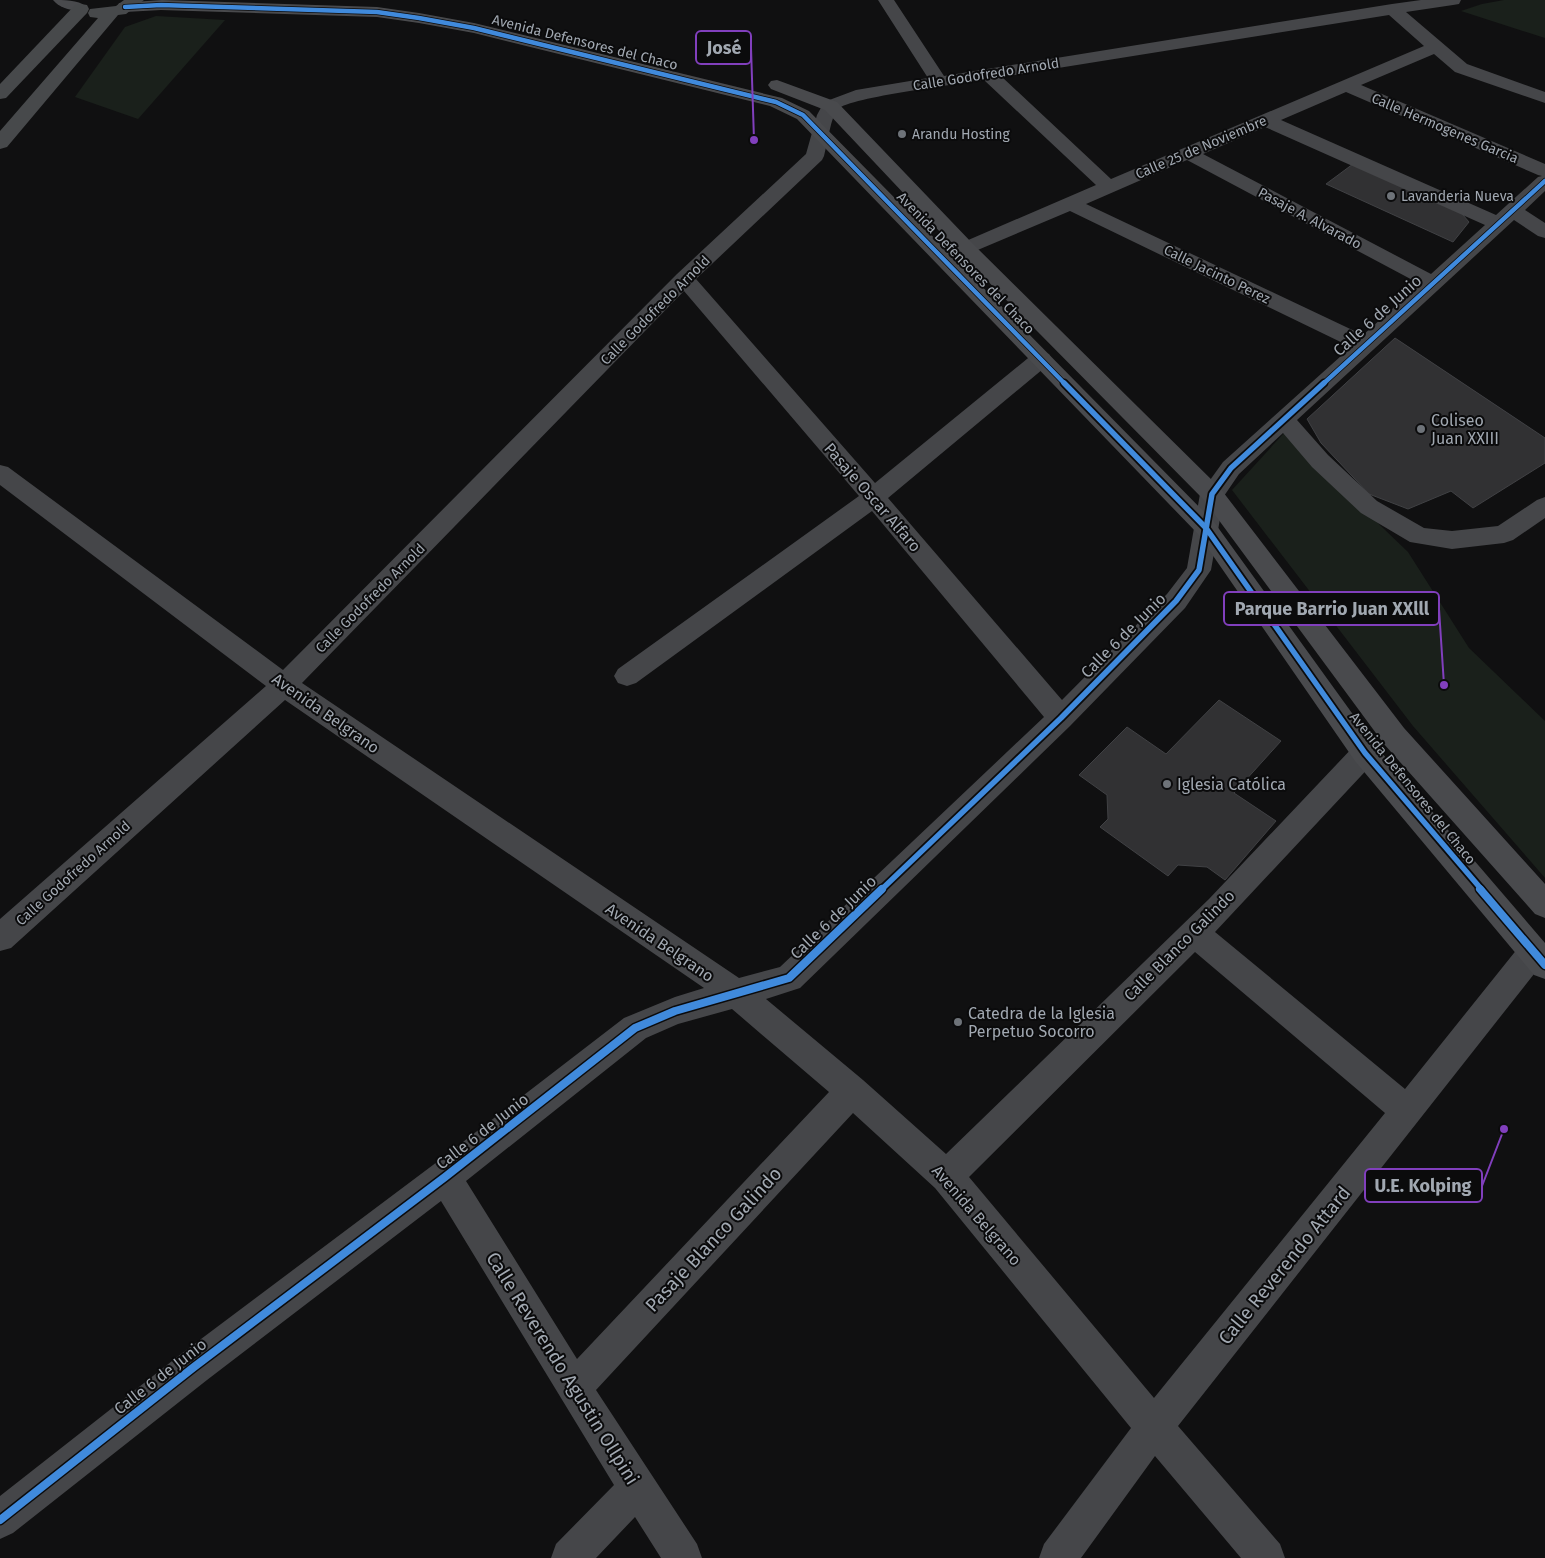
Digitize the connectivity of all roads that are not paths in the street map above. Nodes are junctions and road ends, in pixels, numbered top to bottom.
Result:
1 (61, 0) edge
2 (388, 0) edge
3 (886, 0) edge
4 (1453, 0) edge
5 (78, 5) edge
6 (125, 6) edge
7 (1392, 9) junction
8 (1436, 47) junction
9 (988, 74) junction
10 (939, 82) junction
11 (1345, 85) junction
12 (0, 94) edge
13 (1545, 98) edge
14 (831, 106) junction
15 (1265, 120) junction
16 (822, 134) junction
17 (0, 143) edge
18 (1186, 153) junction
19 (1545, 171) edge
20 (1545, 181) edge
21 (1109, 186) junction
22 (1070, 203) junction
23 (1506, 217) junction
24 (1545, 232) edge
25 (966, 248) junction
26 (684, 279) junction
27 (1433, 283) junction
28 (1365, 345) junction
29 (1041, 359) junction
30 (1284, 419) junction
31 (0, 473) edge
32 (1212, 494) junction
33 (874, 497) junction
34 (1545, 506) edge
35 (1206, 528) junction
36 (627, 676) dead end
37 (284, 685) junction
38 (1061, 718) junction
39 (1365, 753) junction
40 (1545, 905) edge
41 (1193, 932) junction
42 (0, 938) edge
43 (1539, 959) edge
44 (736, 994) junction
45 (852, 1091) junction
46 (1407, 1111) junction
47 (947, 1176) junction
48 (445, 1177) junction
49 (574, 1388) junction
50 (1154, 1427) junction
51 (637, 1488) junction
52 (0, 1520) edge
53 (570, 1558) edge
54 (683, 1558) edge
55 (1058, 1558) edge
56 (1266, 1558) edge

1 - 5 street
2 - 14 street, Avenida Defensores del Chaco
3 - 10 street
4 - 7 street, Calle Godofredo Arnold
5 - 6 main road
5 - 12 main road
6 - 16 street, Avenida Defensores del Chaco
6 - 17 main road
7 - 8 street
7 - 9 street, Calle Godofredo Arnold
8 - 11 street, Calle 25 de Noviembre
8 - 13 street
9 - 10 street, Calle Godofredo Arnold
9 - 21 street
10 - 14 street, Calle Godofredo Arnold
11 - 15 street, Calle 25 de Noviembre
11 - 19 street, Calle Hermogenes Garcia
14 - 16 street, Calle Godofredo Arnold
14 - 25 street, Avenida Defensores del Chaco
15 - 18 street, Calle 25 de Noviembre
15 - 23 street
16 - 26 street, Calle Godofredo Arnold
16 - 29 street, Avenida Defensores del Chaco
18 - 21 street, Calle 25 de Noviembre
18 - 27 street, Pasaje A. Alvarado
20 - 23 street, Calle 6 de Junio
21 - 22 street, Calle 25 de Noviembre
22 - 25 street, Calle 25 de Noviembre
22 - 28 street, Calle Jacinto Perez
23 - 24 street
23 - 27 street, Calle 6 de Junio
25 - 32 street, Avenida Defensores del Chaco
26 - 33 street, Pasaje Oscar Alfaro
26 - 37 street, Calle Godofredo Arnold
27 - 28 street, Calle 6 de Junio
28 - 30 street, Calle 6 de Junio
29 - 33 street
29 - 35 street, Avenida Defensores del Chaco
30 - 32 street, Calle 6 de Junio
30 - 34 street
31 - 37 street, Avenida Belgrano
32 - 35 street, Calle 6 de Junio
32 - 40 street, Avenida Defensores del Chaco
33 - 36 street
33 - 38 street, Pasaje Oscar Alfaro
35 - 38 street, Calle 6 de Junio
35 - 39 street, Avenida Defensores del Chaco
37 - 42 street, Calle Godofredo Arnold
37 - 44 street, Avenida Belgrano
38 - 44 street, Calle 6 de Junio
39 - 41 street, Calle Blanco Galindo
39 - 43 street, Avenida Defensores del Chaco
41 - 46 street
41 - 47 street, Calle Blanco Galindo
43 - 46 street, Calle Reverendo Attard
44 - 45 street, Avenida Belgrano
44 - 48 street, Calle 6 de Junio
45 - 47 street, Avenida Belgrano
45 - 49 street, Pasaje Blanco Galindo
46 - 50 street, Calle Reverendo Attard
47 - 50 street, Avenida Belgrano
48 - 49 street, Calle Reverendo Agustin Ollpini
48 - 52 street, Calle 6 de Junio
49 - 51 street, Calle Reverendo Agustin Ollpini
50 - 55 street, Calle Reverendo Attard
50 - 56 street, Avenida Belgrano
51 - 53 street
51 - 54 street, Calle Reverendo Agustin Ollpini

